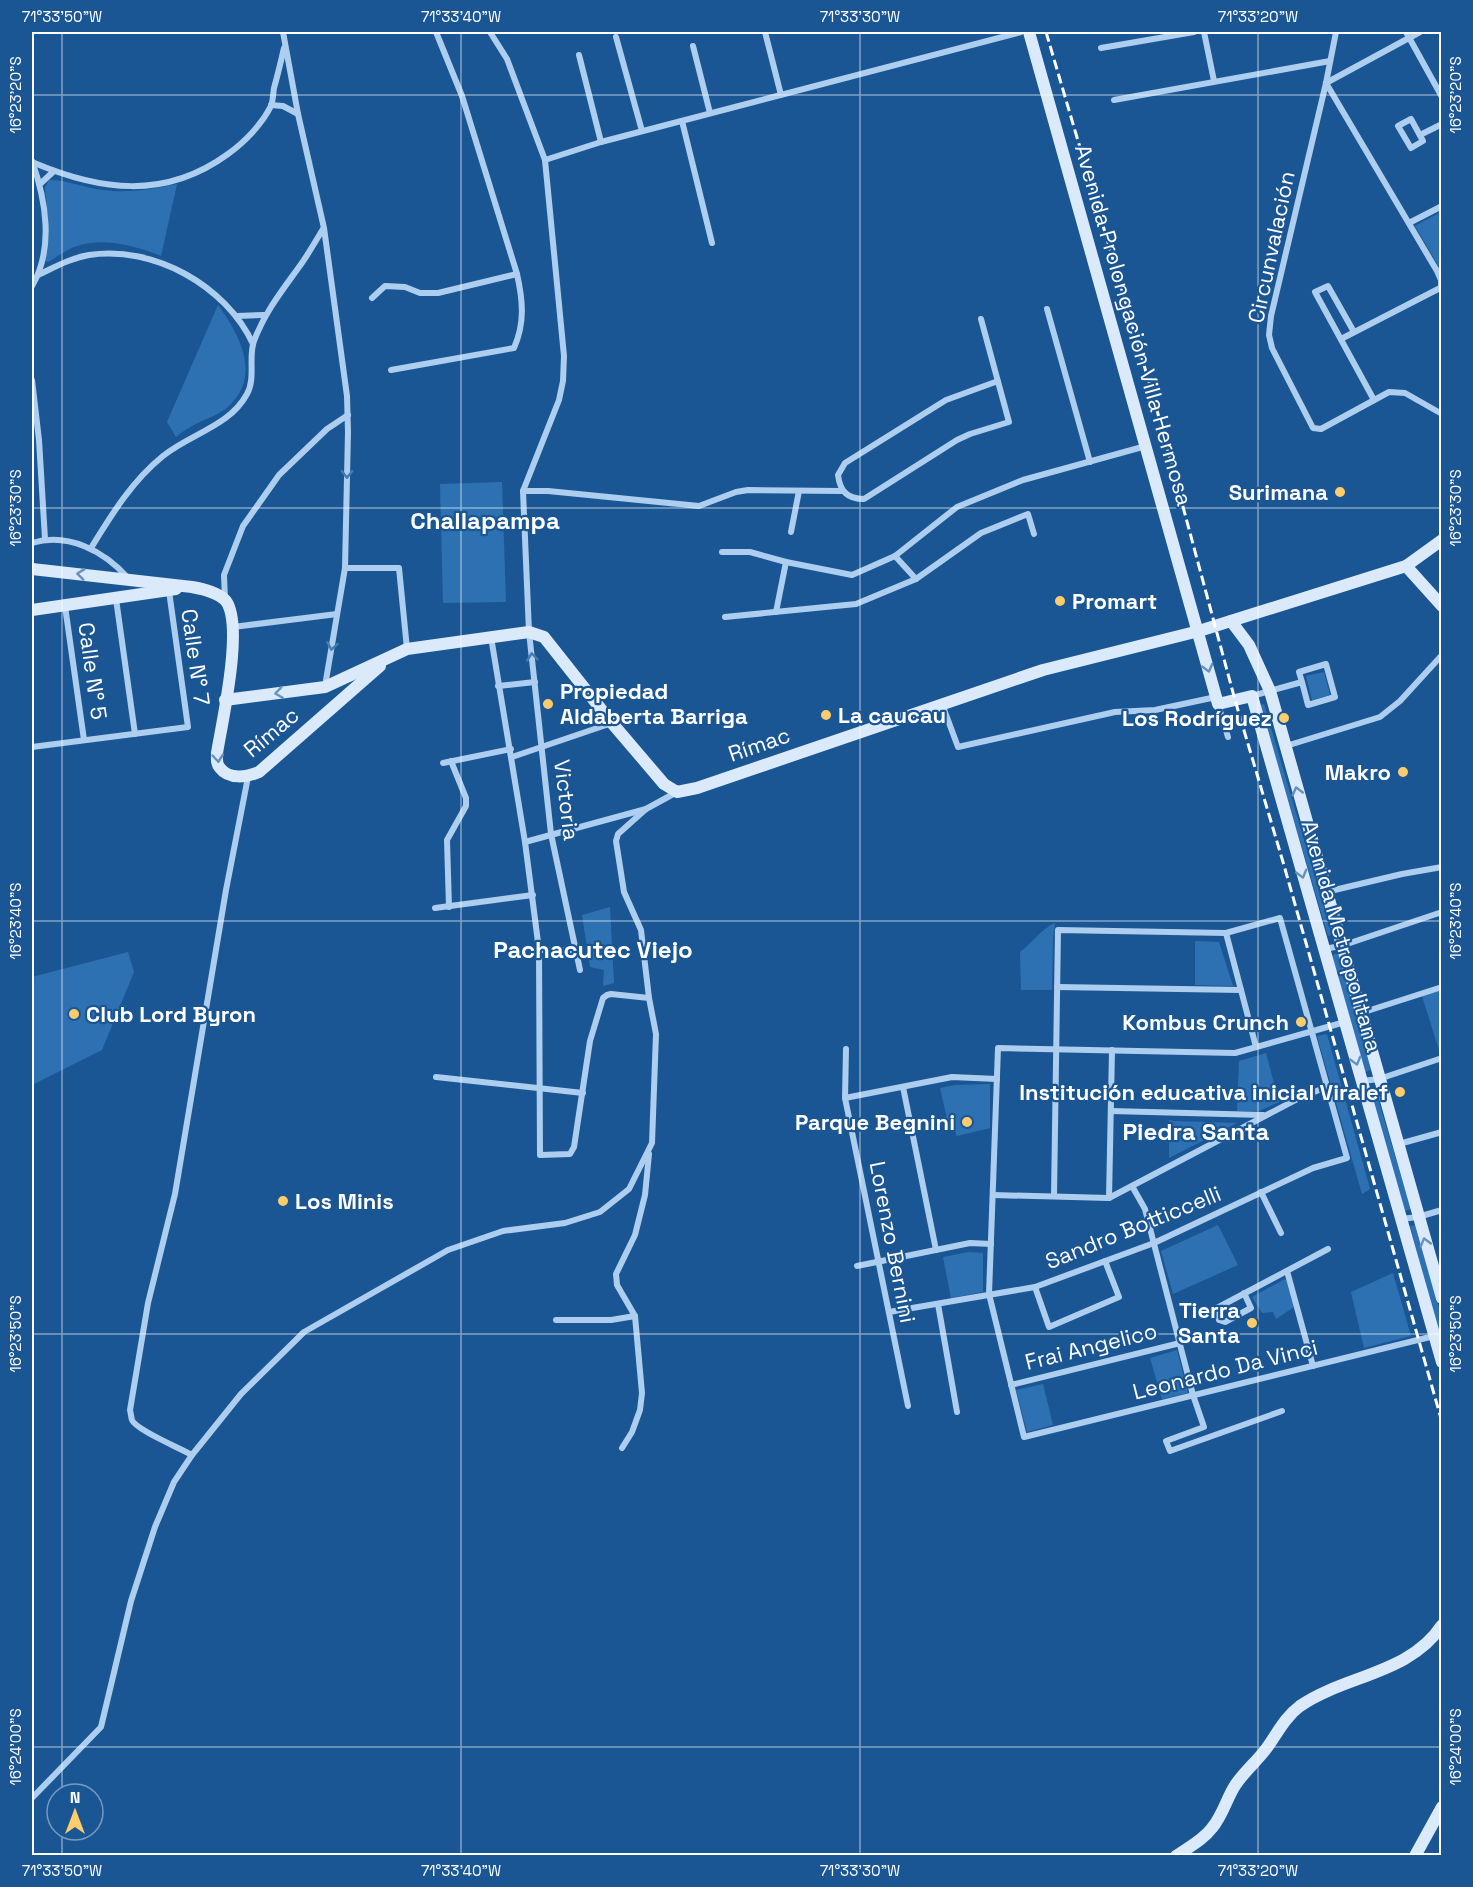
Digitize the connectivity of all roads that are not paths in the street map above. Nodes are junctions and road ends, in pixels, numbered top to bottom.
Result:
1 (283, 32) edge
2 (436, 32) edge
3 (490, 32) edge
4 (765, 32) edge
5 (1021, 32) edge
6 (1029, 32) edge
7 (1194, 32) edge
8 (1204, 32) edge
9 (1336, 32) edge
10 (1420, 32) edge
11 (1408, 34) edge
12 (616, 37) dead end
13 (285, 42) junction
14 (693, 46) dead end
15 (1101, 48) dead end
16 (579, 55) dead end
17 (1330, 61) junction
18 (1214, 81) junction
19 (1326, 83) junction
20 (781, 95) junction
21 (1442, 97) edge
22 (1114, 100) dead end
23 (271, 105) junction
24 (710, 113) junction
25 (298, 114) junction
26 (682, 121) junction
27 (1442, 124) edge
28 (642, 131) junction
29 (1420, 135) junction
30 (601, 142) junction
31 (545, 160) junction
32 (32, 162) edge
33 (54, 171) junction
34 (39, 184) junction
35 (1442, 206) edge
36 (1409, 223) junction
37 (324, 228) junction
38 (712, 243) dead end
39 (1439, 270) edge
40 (517, 274) junction
41 (38, 275) junction
42 (32, 286) edge
43 (1441, 287) edge
44 (372, 298) dead end
45 (1047, 309) dead end
46 (264, 315) junction
47 (237, 316) junction
48 (981, 319) dead end
49 (1354, 332) junction
50 (1341, 339) junction
51 (253, 344) junction
52 (391, 370) dead end
53 (32, 380) edge
54 (998, 381) junction
55 (1374, 400) junction
56 (1442, 414) edge
57 (348, 415) junction
58 (1146, 446) junction
59 (1090, 462) junction
60 (799, 490) junction
61 (842, 490) junction
62 (523, 491) junction
63 (791, 532) dead end
64 (1034, 534) dead end
65 (45, 539) junction
66 (1442, 540) edge
67 (32, 543) edge
68 (91, 548) junction
69 (722, 552) dead end
70 (896, 556) junction
71 (786, 562) junction
72 (1406, 566) junction
73 (345, 567) junction
74 (32, 569) edge
75 (916, 579) junction
76 (131, 580) junction
77 (192, 587) junction
78 (169, 591) junction
79 (116, 599) junction
80 (225, 600) junction
81 (66, 606) junction
82 (1442, 606) edge
83 (32, 610) edge
84 (776, 612) junction
85 (337, 615) junction
86 (1248, 616) junction
87 (725, 617) dead end
88 (1231, 621) junction
89 (232, 627) junction
90 (1199, 631) junction
91 (529, 632) junction
92 (491, 637) junction
93 (1249, 645) junction
94 (407, 649) junction
95 (393, 655) junction
96 (1442, 655) edge
97 (535, 682) junction
98 (1302, 682) junction
99 (498, 686) junction
100 (325, 687) junction
101 (1270, 692) junction
102 (1252, 696) junction
103 (225, 700) junction
104 (1217, 700) junction
105 (942, 703) junction
106 (612, 723) junction
107 (135, 734) junction
108 (1228, 737) dead end
109 (84, 740) junction
110 (1285, 746) junction
111 (32, 747) edge
112 (542, 748) junction
113 (511, 749) junction
114 (512, 757) junction
115 (451, 761) junction
116 (443, 762) dead end
117 (248, 777) junction
118 (677, 792) junction
119 (646, 809) junction
120 (551, 834) junction
121 (525, 843) junction
122 (1442, 867) edge
123 (1326, 892) junction
124 (533, 895) junction
125 (449, 907) junction
126 (435, 908) dead end
127 (1442, 912) edge
128 (1226, 933) junction
129 (1341, 946) junction
130 (1324, 949) junction
131 (538, 950) junction
132 (575, 950) junction
133 (580, 970) dead end
134 (1058, 987) junction
135 (1442, 987) edge
136 (1241, 990) junction
137 (650, 998) junction
138 (1360, 1013) junction
139 (1345, 1022) junction
140 (1311, 1031) junction
141 (1256, 1047) junction
142 (846, 1049) dead end
143 (1056, 1049) junction
144 (1112, 1050) junction
145 (1442, 1058) edge
146 (436, 1077) dead end
147 (997, 1079) junction
148 (1379, 1079) junction
149 (1362, 1082) junction
150 (903, 1087) junction
151 (1327, 1087) junction
152 (539, 1088) junction
153 (583, 1093) junction
154 (845, 1098) junction
155 (1111, 1111) junction
156 (1265, 1116) junction
157 (1442, 1132) edge
158 (1398, 1144) junction
159 (650, 1148) junction
160 (1132, 1186) junction
161 (1262, 1192) junction
162 (993, 1195) junction
163 (1054, 1196) junction
164 (1109, 1198) junction
165 (1442, 1210) edge
166 (1418, 1217) junction
167 (1401, 1219) junction
168 (1281, 1233) dead end
169 (1154, 1243) junction
170 (991, 1244) junction
171 (1328, 1249) dead end
172 (936, 1250) junction
173 (1105, 1261) junction
174 (879, 1262) junction
175 (857, 1266) dead end
176 (1287, 1271) junction
177 (1035, 1287) junction
178 (1244, 1293) junction
179 (989, 1295) junction
180 (1442, 1298) edge
181 (938, 1304) junction
182 (889, 1312) junction
183 (635, 1316) junction
184 (556, 1320) dead end
185 (1434, 1336) junction
186 (1180, 1343) junction
187 (1442, 1362) edge
188 (1313, 1366) junction
189 (1011, 1385) junction
190 (1194, 1395) junction
191 (908, 1406) dead end
192 (1282, 1411) dead end
193 (957, 1412) dead end
194 (622, 1448) dead end
195 (192, 1455) junction
196 (1442, 1625) edge
197 (32, 1798) edge
198 (1442, 1807) edge
199 (1176, 1856) edge
200 (1415, 1856) edge

1 - 13 street
2 - 40 street
3 - 31 street
4 - 20 street
5 - 20 street
6 - 58 main road, Avenida Prolongación Villa Hermosa
7 - 15 street
8 - 18 street
9 - 17 street, Circunvalación
10 - 11 street
11 - 19 street
11 - 21 street
12 - 28 street
13 - 23 street
13 - 25 street
14 - 24 street
16 - 30 street
17 - 18 street
17 - 19 street, Circunvalación
18 - 22 street
19 - 36 street
19 - 55 street, Circunvalación
20 - 24 street
23 - 25 street
23 - 33 street
24 - 26 street
25 - 37 street
26 - 28 street
26 - 38 street
27 - 29 street
28 - 30 street
29 - 29 street
30 - 31 street
31 - 62 street
32 - 33 street
32 - 34 street
33 - 34 street
34 - 41 street
35 - 36 street
36 - 39 street
37 - 46 street
37 - 57 street
39 - 43 street
40 - 44 street
40 - 52 street
41 - 42 street
41 - 47 street
43 - 49 street
45 - 59 street
46 - 47 street
46 - 51 street
47 - 51 street
48 - 54 street
49 - 50 street
49 - 50 street
50 - 55 street
51 - 68 street
53 - 65 street
54 - 61 street
54 - 61 street
55 - 56 street, Circunvalación
57 -> 73 street
57 - 80 street
58 - 59 street
58 - 90 main road, Avenida Prolongación Villa Hermosa
59 - 70 street
60 - 61 street
60 - 62 street
60 - 63 street
62 - 91 street, Victoria
64 - 75 street
65 - 67 street
65 - 68 street
66 - 72 main road, Rímac
68 - 76 street
69 - 71 street
70 - 71 street
70 - 75 street
71 - 84 street
72 - 82 main road
72 - 86 main road, Rímac
73 - 85 street
73 - 94 street
76 -> 74 main road
75 - 84 street
76 - 77 main road
77 - 78 main road
77 - 80 main road
78 - 79 main road
78 - 107 street, Calle N° 7
79 - 81 main road
79 - 107 street
80 - 89 main road
81 - 83 main road
81 - 109 street, Calle N° 5
84 - 87 street
85 - 89 street
85 -> 100 street
86 - 88 main road, Rímac
86 - 93 main road, Avenida Metropolitana
88 - 90 main road, Rímac
88 - 93 main road, Avenida Metropolitana
89 - 103 main road
90 -> 104 main road
90 - 105 main road, Rímac
91 - 92 main road, Rímac
97 -> 91 street, Victoria
91 - 106 main road
92 - 94 main road, Rímac
92 - 99 street
93 - 101 main road, Avenida Metropolitana
94 - 95 main road, Rímac
95 - 100 main road, Rímac
95 - 117 main road, Rímac
96 - 110 street
97 - 99 street
97 - 112 street, Victoria
98 - 98 street
98 - 101 street
99 - 113 street
100 -> 103 main road, Rímac
101 - 102 street
101 - 110 main road, Avenida Metropolitana
102 - 104 main road
102 -> 130 main road, Avenida Metropolitana
103 -> 117 main road, Rímac
104 - 105 street
104 - 108 street
105 - 118 main road, Rímac
106 - 112 street
106 - 118 main road
107 - 109 street
109 - 111 street
123 -> 110 main road, Avenida Metropolitana
112 - 114 street
112 - 120 street, Victoria
113 - 114 street
113 - 115 street
114 - 121 street
115 - 116 street
115 - 125 street
117 - 195 street
118 - 119 street
119 - 120 street
119 - 137 street
120 - 121 street
120 - 132 street, Victoria
121 - 124 street
122 - 123 street
123 - 129 main road, Avenida Metropolitana
124 - 125 street
124 - 131 street
125 - 126 street
127 - 129 street
128 - 134 street
128 - 136 street
128 - 140 street
129 - 130 street
129 - 138 main road, Avenida Metropolitana
130 - 139 main road, Avenida Metropolitana
131 - 132 street
131 - 152 street
132 - 133 street, Victoria
134 - 136 street
134 - 143 street
135 - 138 street
136 - 141 street
137 - 153 street
137 - 159 street
138 - 148 main road, Avenida Metropolitana
139 - 140 street
139 -> 149 main road, Avenida Metropolitana
140 - 141 street
140 - 151 street
141 - 144 street
142 - 154 street, Lorenzo Bernini
143 - 144 street
143 - 147 street
143 - 163 street
144 - 155 street
145 - 148 street
146 - 152 street
147 - 150 street
147 - 162 street
148 - 149 street
148 - 158 main road, Avenida Metropolitana
149 - 167 main road, Avenida Metropolitana
150 - 154 street
150 - 172 street
151 - 156 street
151 - 161 street, Sandro Botticcelli
152 - 153 street
152 - 153 street
154 - 174 street, Lorenzo Bernini
155 - 156 street
155 - 164 street
156 - 160 street
157 - 158 street
158 - 166 main road, Avenida Metropolitana
159 - 183 street
159 - 195 street
160 - 164 street
160 - 169 street
161 - 168 street
161 - 169 street, Sandro Botticcelli
162 - 163 street
162 - 170 street
163 - 164 street
165 - 166 street
166 - 167 street
180 -> 166 main road, Avenida Metropolitana
167 - 185 main road, Avenida Metropolitana
169 - 173 street, Sandro Botticcelli
169 - 186 street
170 - 172 street
170 - 179 street
171 - 176 street
172 - 174 street
173 - 177 street, Sandro Botticcelli
173 - 177 street
174 - 175 street
174 - 182 street, Lorenzo Bernini
176 - 178 street
176 - 188 street
177 - 179 street, Sandro Botticcelli
178 - 178 street
179 - 181 street, Sandro Botticcelli
179 - 189 street
181 - 182 street, Sandro Botticcelli
181 - 193 street
182 - 191 street, Lorenzo Bernini
183 - 184 street
183 - 194 street
185 - 187 main road, Avenida Metropolitana
185 - 188 street, Leonardo Da Vinci
186 - 189 street, Frai Angelico
186 - 190 street
188 - 190 street, Leonardo Da Vinci
189 - 190 street, Leonardo Da Vinci
190 - 192 street
195 - 197 street
196 - 199 main road
198 - 200 main road

